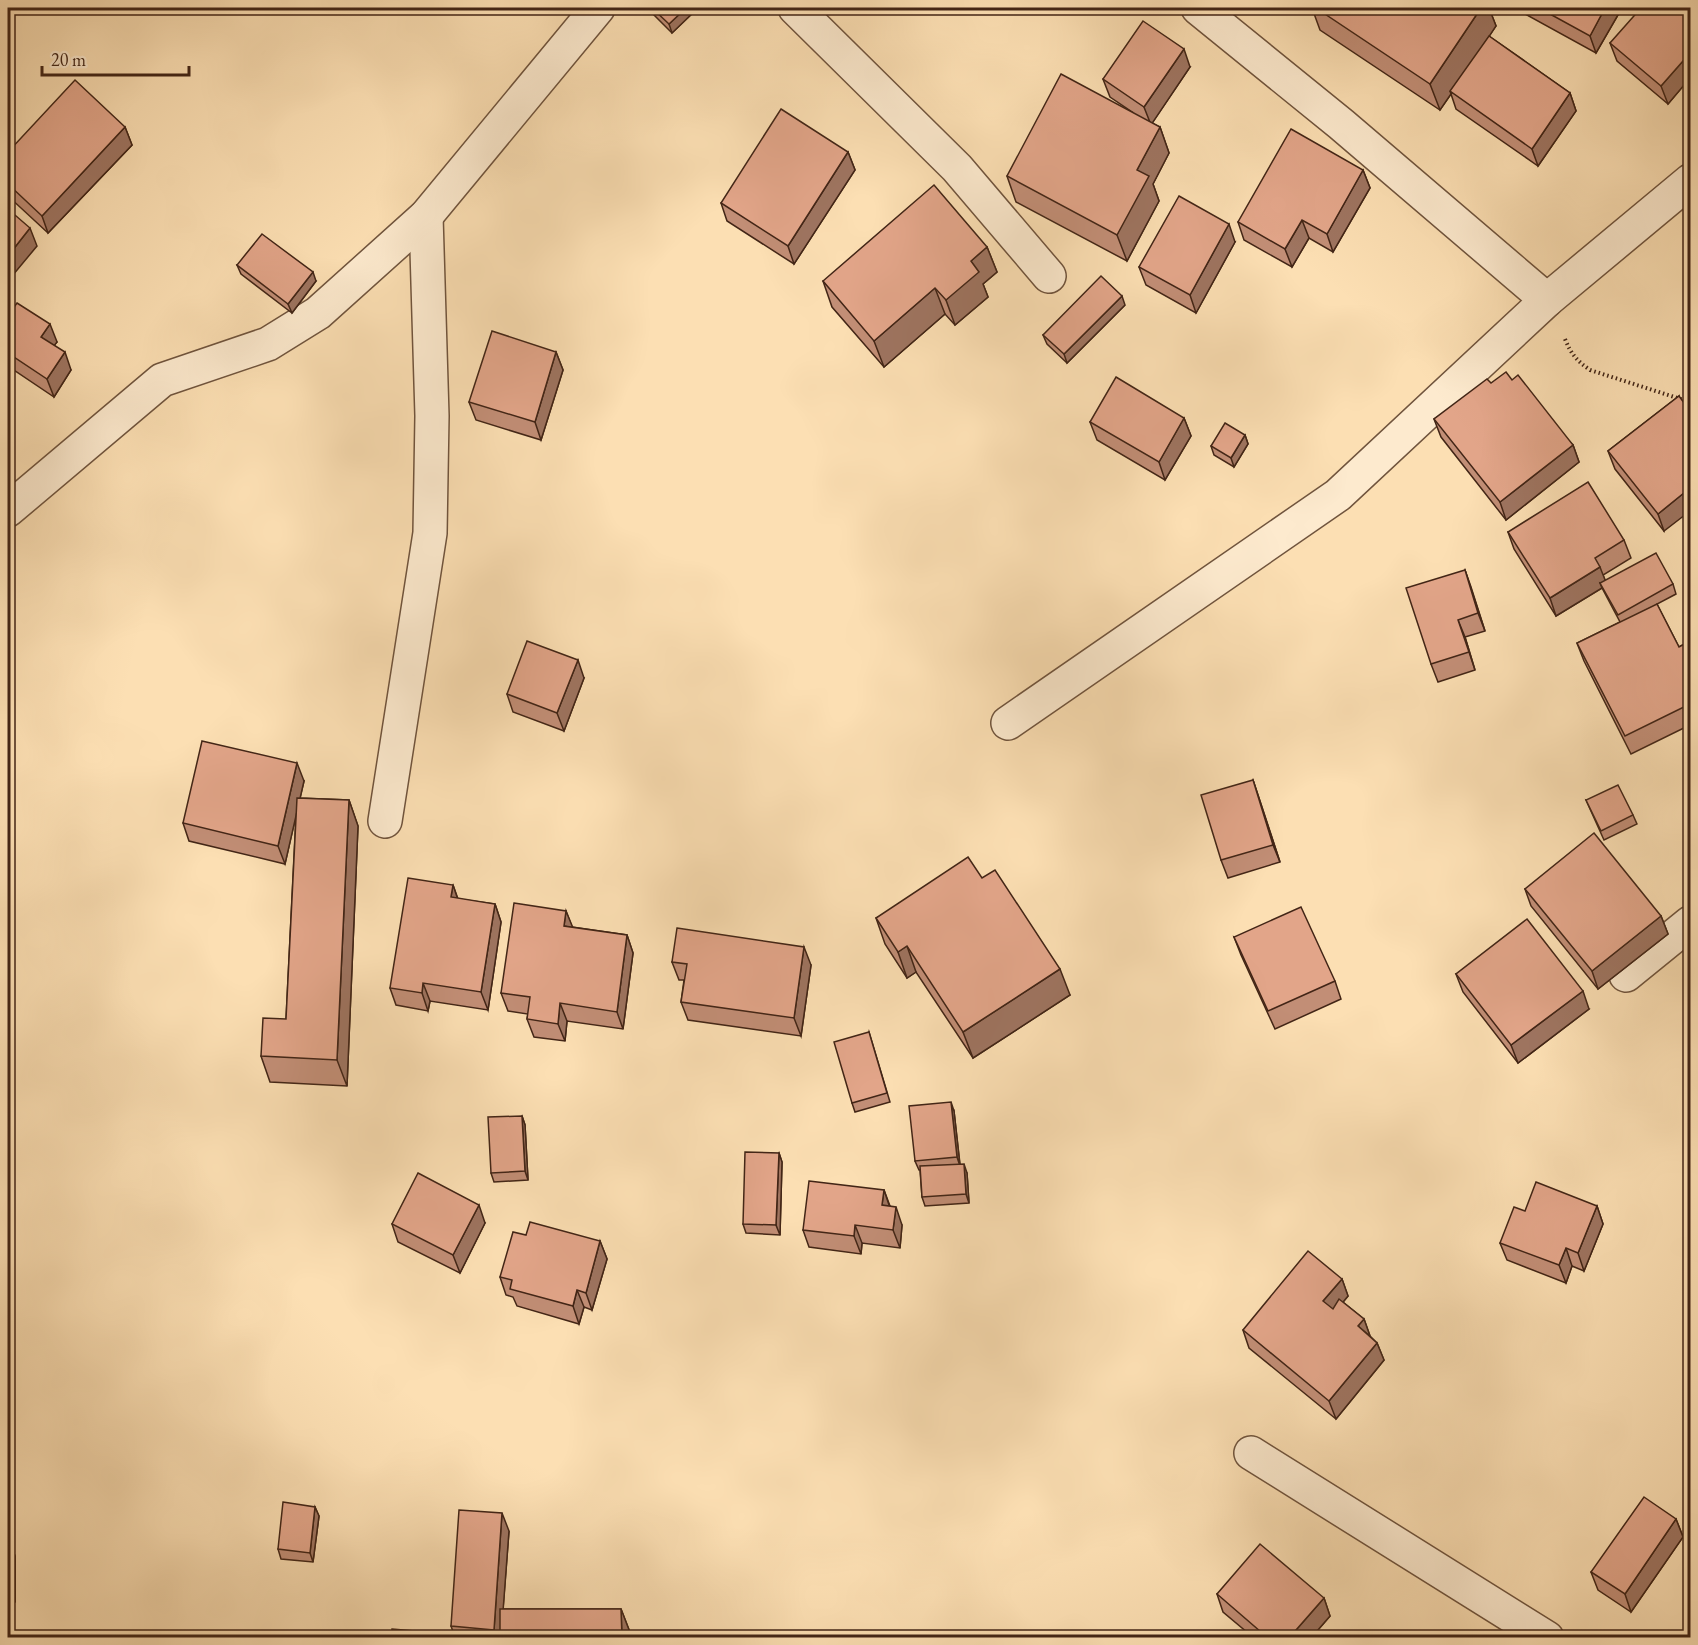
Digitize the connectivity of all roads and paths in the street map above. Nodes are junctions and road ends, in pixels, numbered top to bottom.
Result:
1 (598, 8) edge
2 (795, 8) edge
3 (1198, 8) edge
4 (1690, 181) edge
5 (426, 216) junction
6 (1049, 276) dead end
7 (1547, 300) junction
8 (1690, 402) edge
9 (8, 510) edge
10 (1008, 723) dead end
11 (386, 821) dead end
12 (1690, 923) edge
13 (1626, 975) dead end
14 (1251, 1453) dead end
15 (1547, 1638) edge

1 - 5 street
2 - 6 street
3 - 7 street
4 - 7 street
5 - 9 street
5 - 11 street
7 - 8 path
7 - 10 street
12 - 13 street
14 - 15 street

